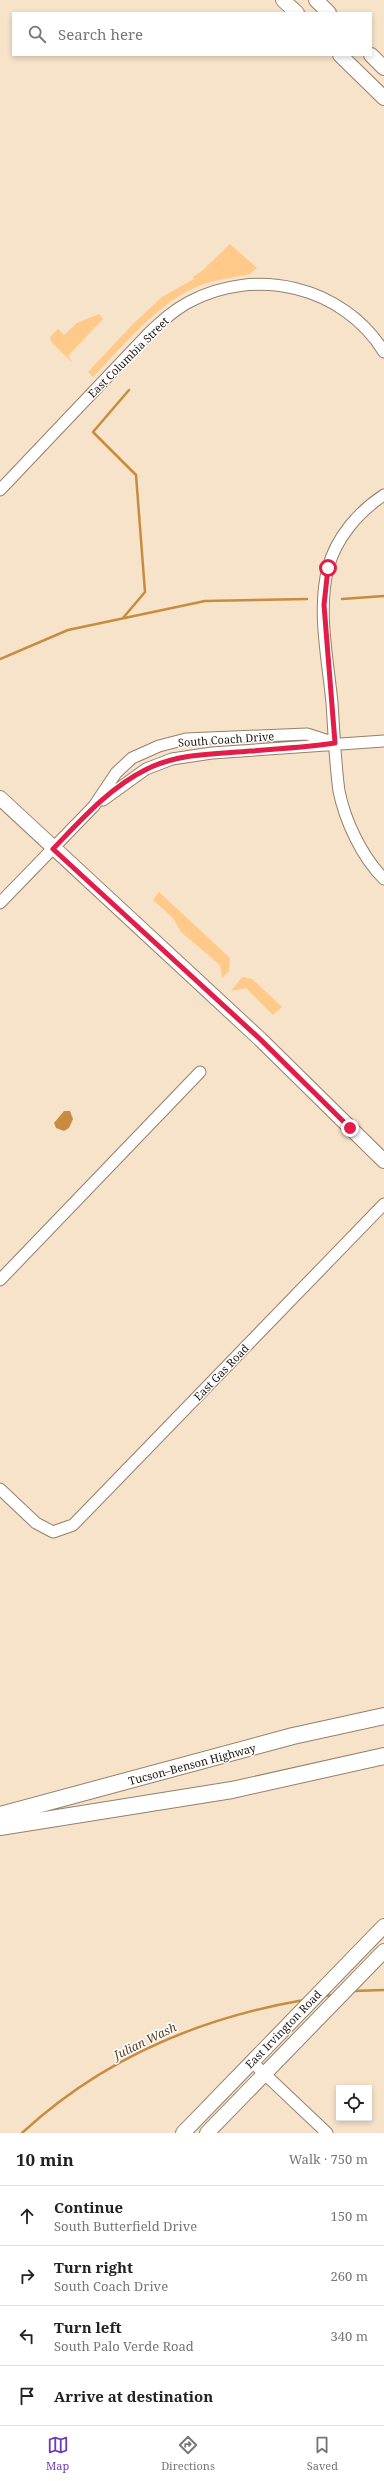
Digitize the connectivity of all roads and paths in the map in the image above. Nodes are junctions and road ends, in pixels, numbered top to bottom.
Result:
1 (283, 0) edge
2 (316, 0) edge
3 (296, 12) edge
4 (328, 12) edge
5 (341, 56) edge
6 (372, 56) edge
7 (384, 68) edge
8 (384, 98) edge
9 (384, 352) edge
10 (0, 490) edge
11 (384, 495) edge
12 (384, 741) edge
13 (335, 743) junction
14 (159, 746) junction
15 (163, 762) junction
16 (0, 798) edge
17 (94, 806) junction
18 (53, 849) junction
19 (384, 879) edge
20 (0, 903) edge
21 (200, 1072) dead end
22 (384, 1160) edge
23 (384, 1204) edge
24 (0, 1280) edge
25 (0, 1489) edge
26 (384, 1716) edge
27 (384, 1756) edge
28 (0, 1815) edge
29 (0, 1827) edge
30 (384, 1926) edge
31 (384, 1952) edge
32 (252, 2062) junction
33 (264, 2074) junction
34 (183, 2133) edge
35 (207, 2133) edge
36 (327, 2133) edge

1 - 3 main road
2 - 4 main road
5 - 8 main road
6 - 7 main road
9 - 10 street, East Columbia Street
11 - 13 street
12 - 13 street, South Coach Drive
13 - 14 street, South Coach Drive
13 - 15 street, South Coach Drive
13 - 19 street
14 - 15 street
14 - 17 street, South Coach Drive
15 - 17 street, South Coach Drive
16 - 18 main road
17 - 18 street, South Coach Drive
18 - 20 street, South Coach Drive
18 - 22 main road
21 - 24 street
23 - 25 street, East Gas Road
26 - 28 highway, Tucson–Benson Highway
27 - 29 highway
30 - 32 main road, East Irvington Road
31 - 33 main road, East Irvington Road
32 - 33 street
32 - 34 main road, East Irvington Road
33 - 35 main road, East Irvington Road
33 - 36 street

